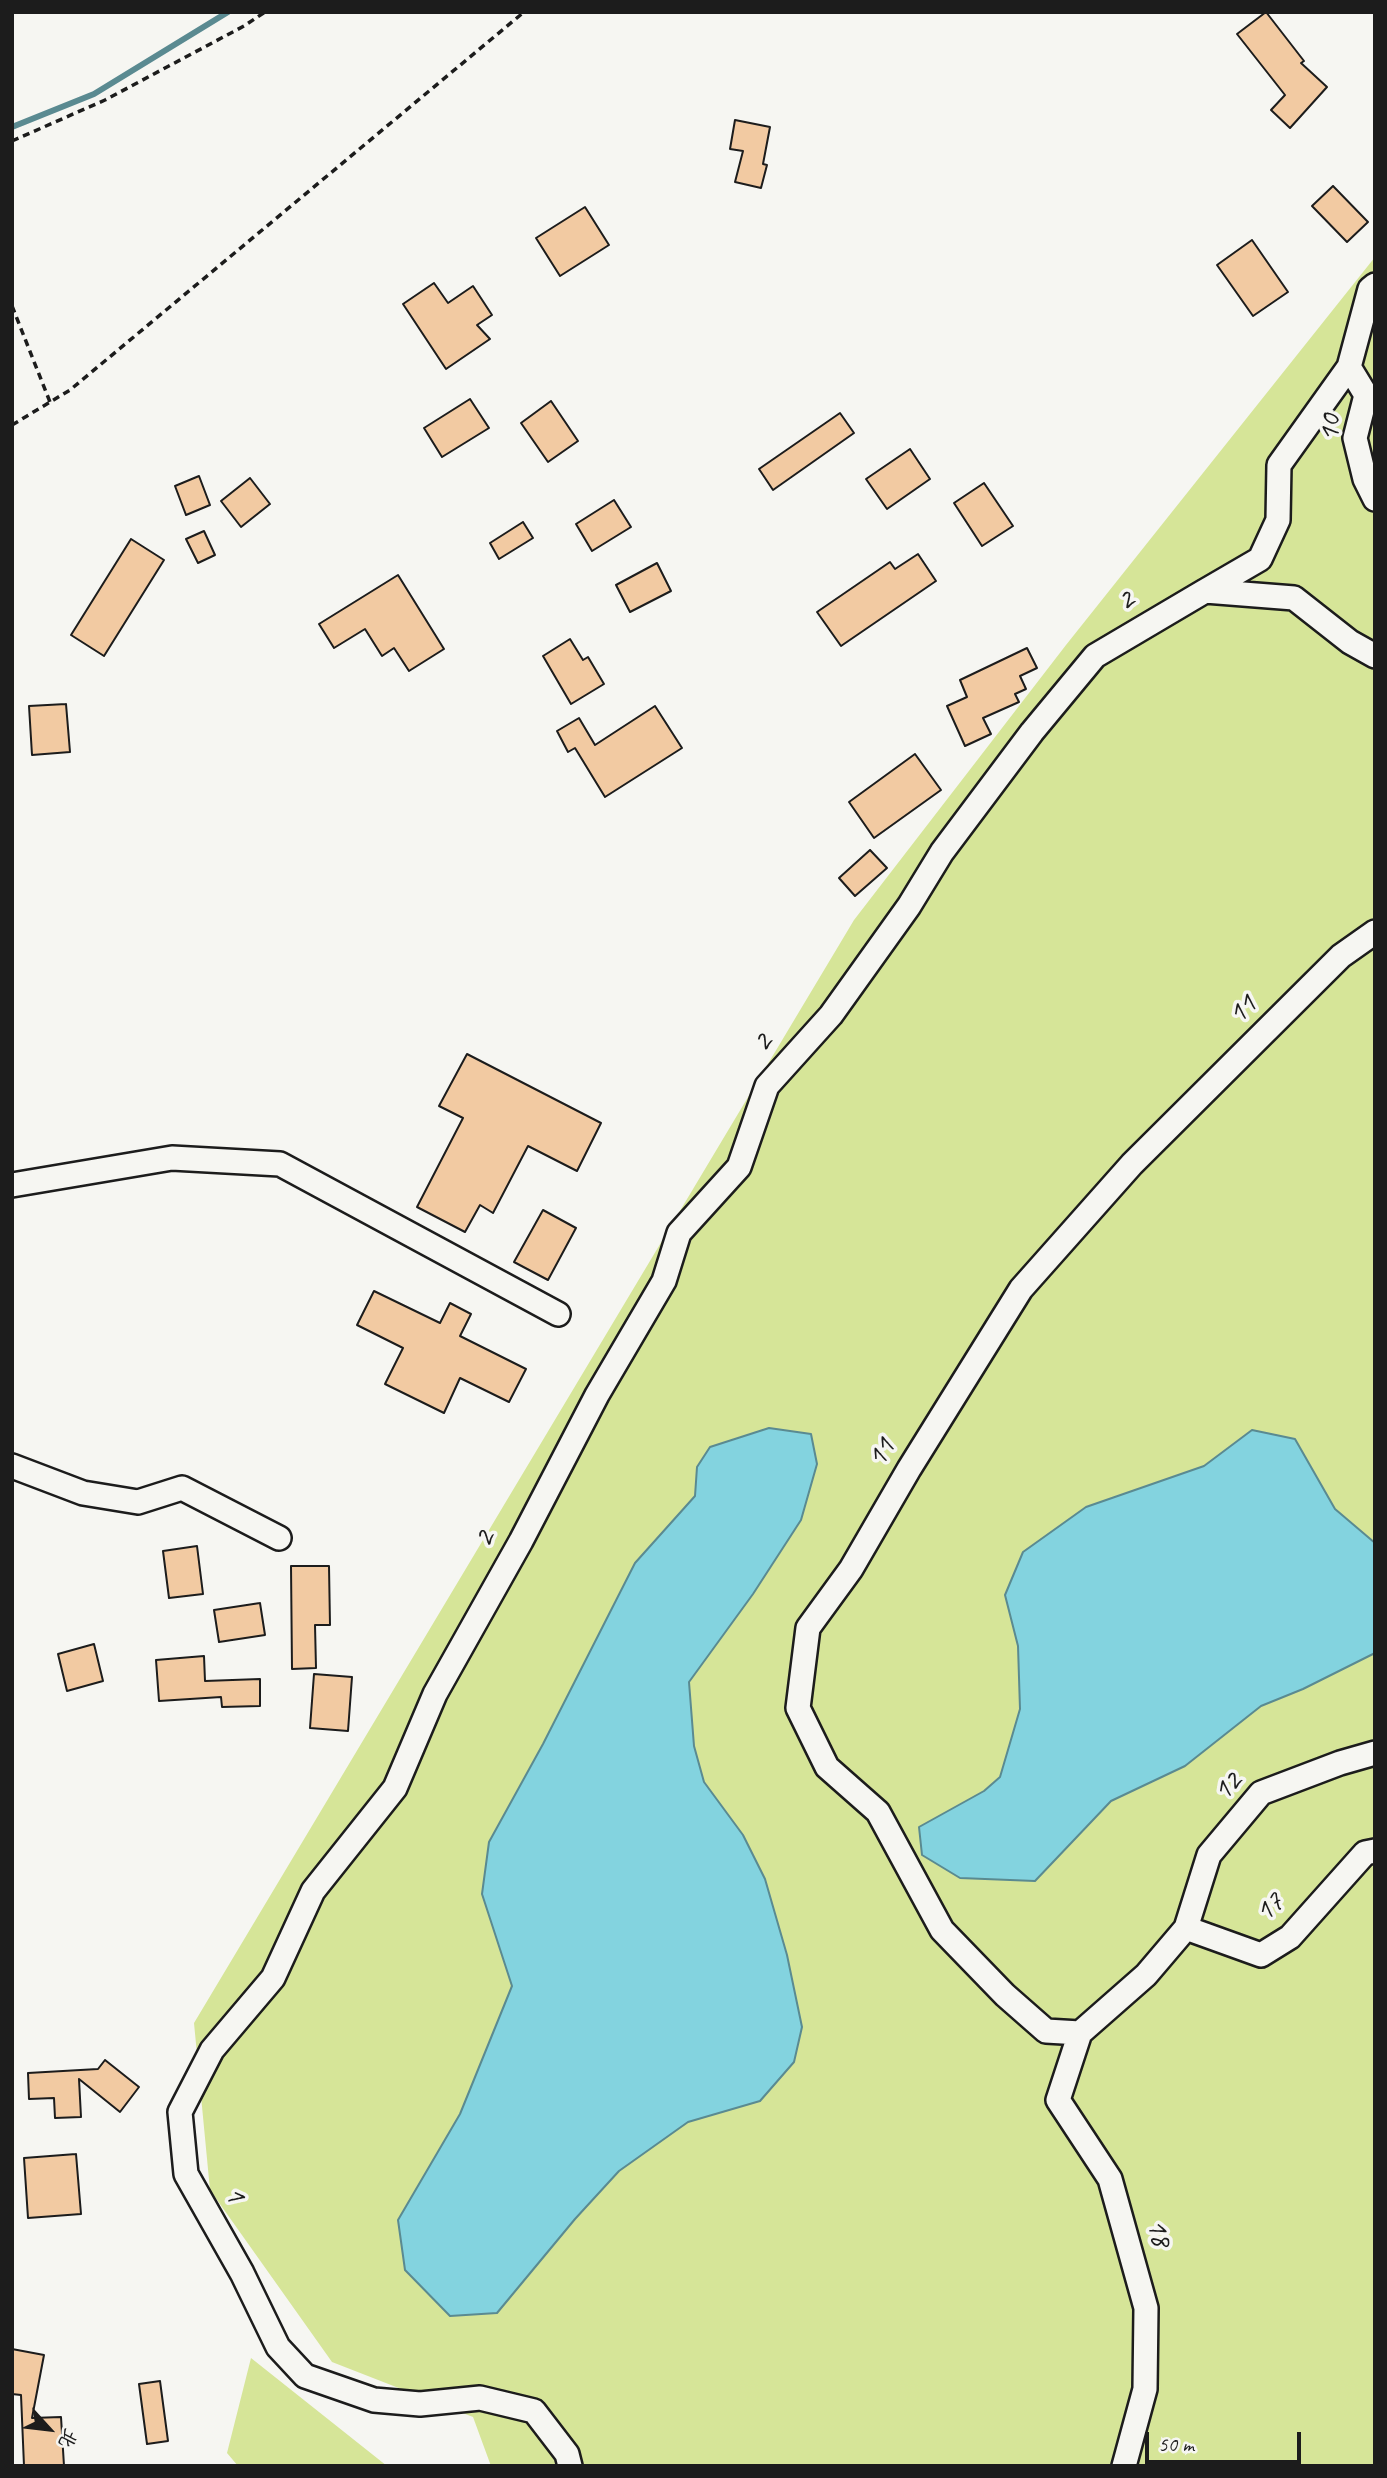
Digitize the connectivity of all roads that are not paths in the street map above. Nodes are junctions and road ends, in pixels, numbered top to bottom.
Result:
1 (1375, 285) edge
2 (1349, 368) junction
3 (1375, 499) edge
4 (1205, 591) junction
5 (1375, 656) edge
6 (1375, 932) edge
7 (12, 1185) edge
8 (558, 1314) dead end
9 (12, 1466) edge
10 (279, 1538) dead end
11 (1375, 1753) edge
12 (395, 1788) joint
13 (1375, 1851) edge
14 (1186, 1928) junction
15 (1080, 2033) junction
16 (570, 2466) edge
17 (1124, 2466) edge

1 - 2 street
2 - 3 street, 10
2 - 4 street, 2
4 - 5 street
4 - 12 street, 2
6 - 15 street, 11
7 - 8 street
9 - 10 street
11 - 14 street, 12
12 - 16 street, 1
13 - 14 street, 17
14 - 15 street
15 - 17 street, 18

